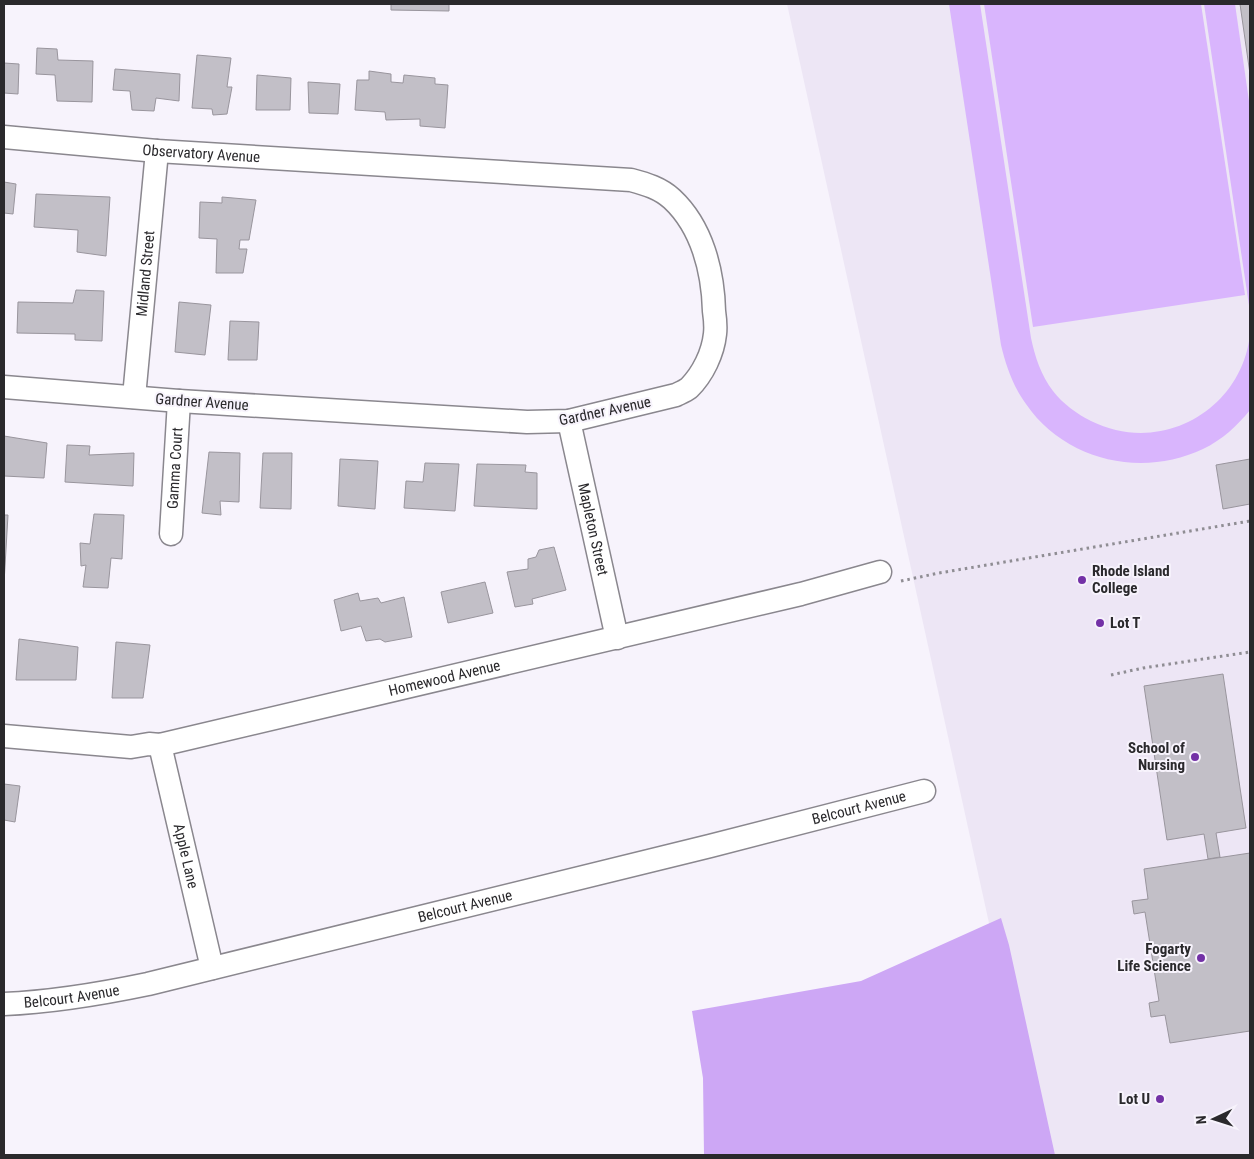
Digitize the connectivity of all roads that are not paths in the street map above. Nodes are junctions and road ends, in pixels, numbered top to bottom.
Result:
1 (4, 137) edge
2 (157, 151) junction
3 (397, 166) joint
4 (4, 387) edge
5 (134, 397) junction
6 (178, 401) junction
7 (569, 421) junction
8 (171, 534) dead end
9 (880, 572) road end
10 (618, 638) junction
11 (4, 736) edge
12 (160, 745) junction
13 (924, 791) dead end
14 (212, 968) junction
15 (4, 1004) edge

1 - 2 street, Observatory Avenue
2 - 3 street, Observatory Avenue
2 - 5 street, Midland Street
3 - 7 street, Gardner Avenue
4 - 5 street, Gardner Avenue
5 - 6 street, Gardner Avenue
6 - 7 street, Gardner Avenue
6 - 8 street, Gamma Court
7 - 10 street, Mapleton Street
9 - 10 street, Homewood Avenue
10 - 12 street, Homewood Avenue
11 - 12 street, Homewood Avenue
12 - 14 street, Apple Lane
13 - 14 street, Belcourt Avenue
14 - 15 street, Belcourt Avenue

